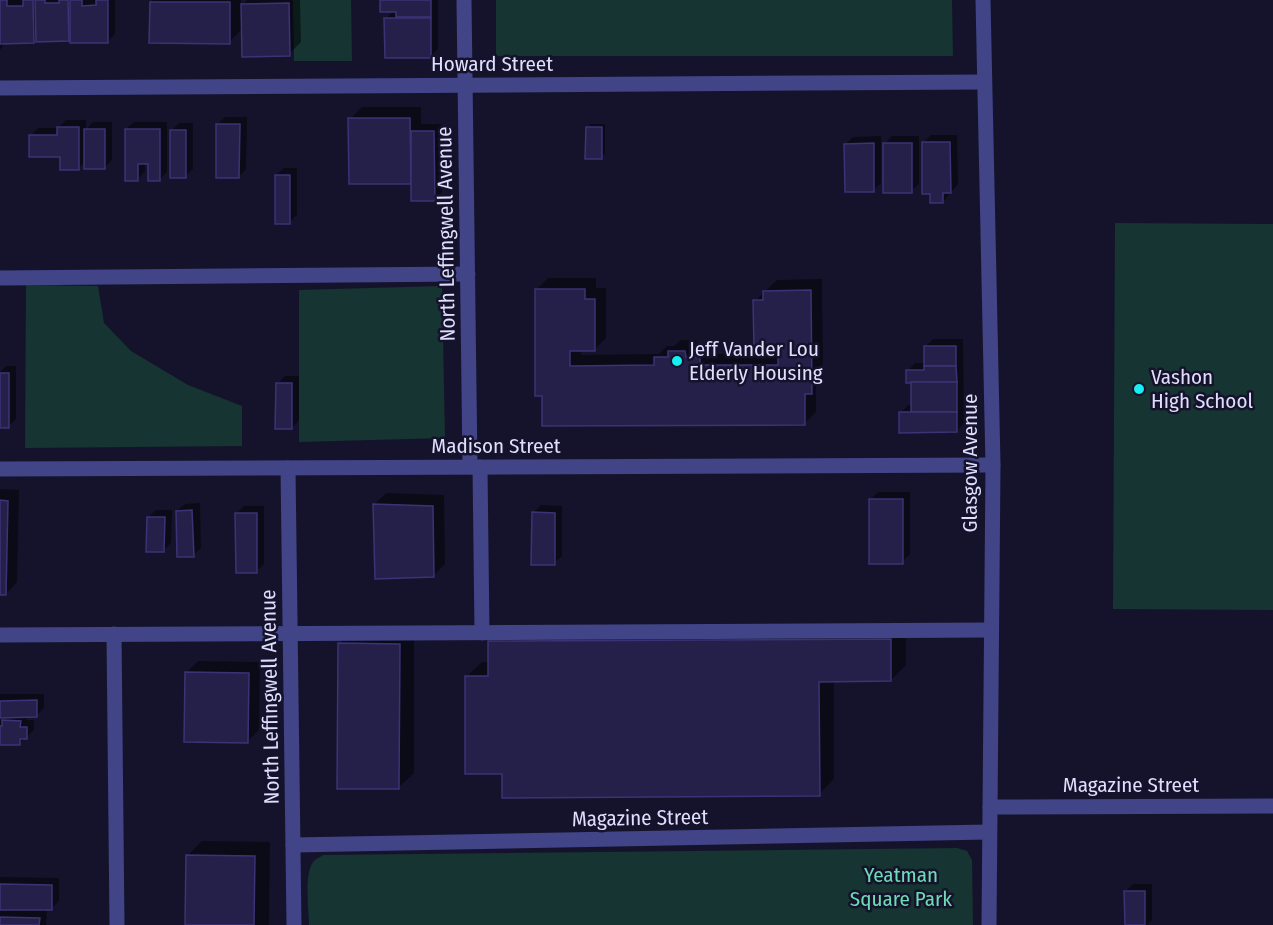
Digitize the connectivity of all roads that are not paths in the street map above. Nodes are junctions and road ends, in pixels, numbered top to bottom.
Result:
1 (464, 0) edge
2 (983, 0) edge
3 (984, 82) junction
4 (465, 85) junction
5 (0, 87) edge
6 (468, 274) junction
7 (0, 278) edge
8 (993, 465) junction
9 (475, 467) junction
10 (288, 468) junction
11 (0, 469) edge
12 (991, 630) junction
13 (482, 633) junction
14 (114, 634) junction
15 (290, 634) junction
16 (0, 635) edge
17 (1273, 806) edge
18 (990, 807) junction
19 (989, 832) junction
20 (293, 846) junction
21 (117, 925) edge
22 (294, 925) edge
23 (990, 925) edge

1 - 4 street, North Leffingwell Avenue
2 - 3 street, Glasgow Avenue
3 - 4 street, Howard Street
3 - 8 street, Glasgow Avenue
4 - 5 street, Howard Street
4 - 6 street, North Leffingwell Avenue
6 - 7 street
6 - 9 street, North Leffingwell Avenue
8 - 9 street, Madison Street
8 - 12 street, Glasgow Avenue
9 - 10 street, Madison Street
9 - 13 street, North Leffingwell Avenue
10 - 11 street, Madison Street
10 - 15 street, North Leffingwell Avenue
12 - 13 street
12 - 18 street, Glasgow Avenue
13 - 15 street
14 - 15 street
14 - 16 street
14 - 21 street
15 - 20 street, North Leffingwell Avenue
17 - 18 street, Magazine Street
18 - 19 street, Glasgow Avenue
19 - 20 street, Magazine Street
19 - 23 street, Glasgow Avenue
20 - 22 street, North Leffingwell Avenue

